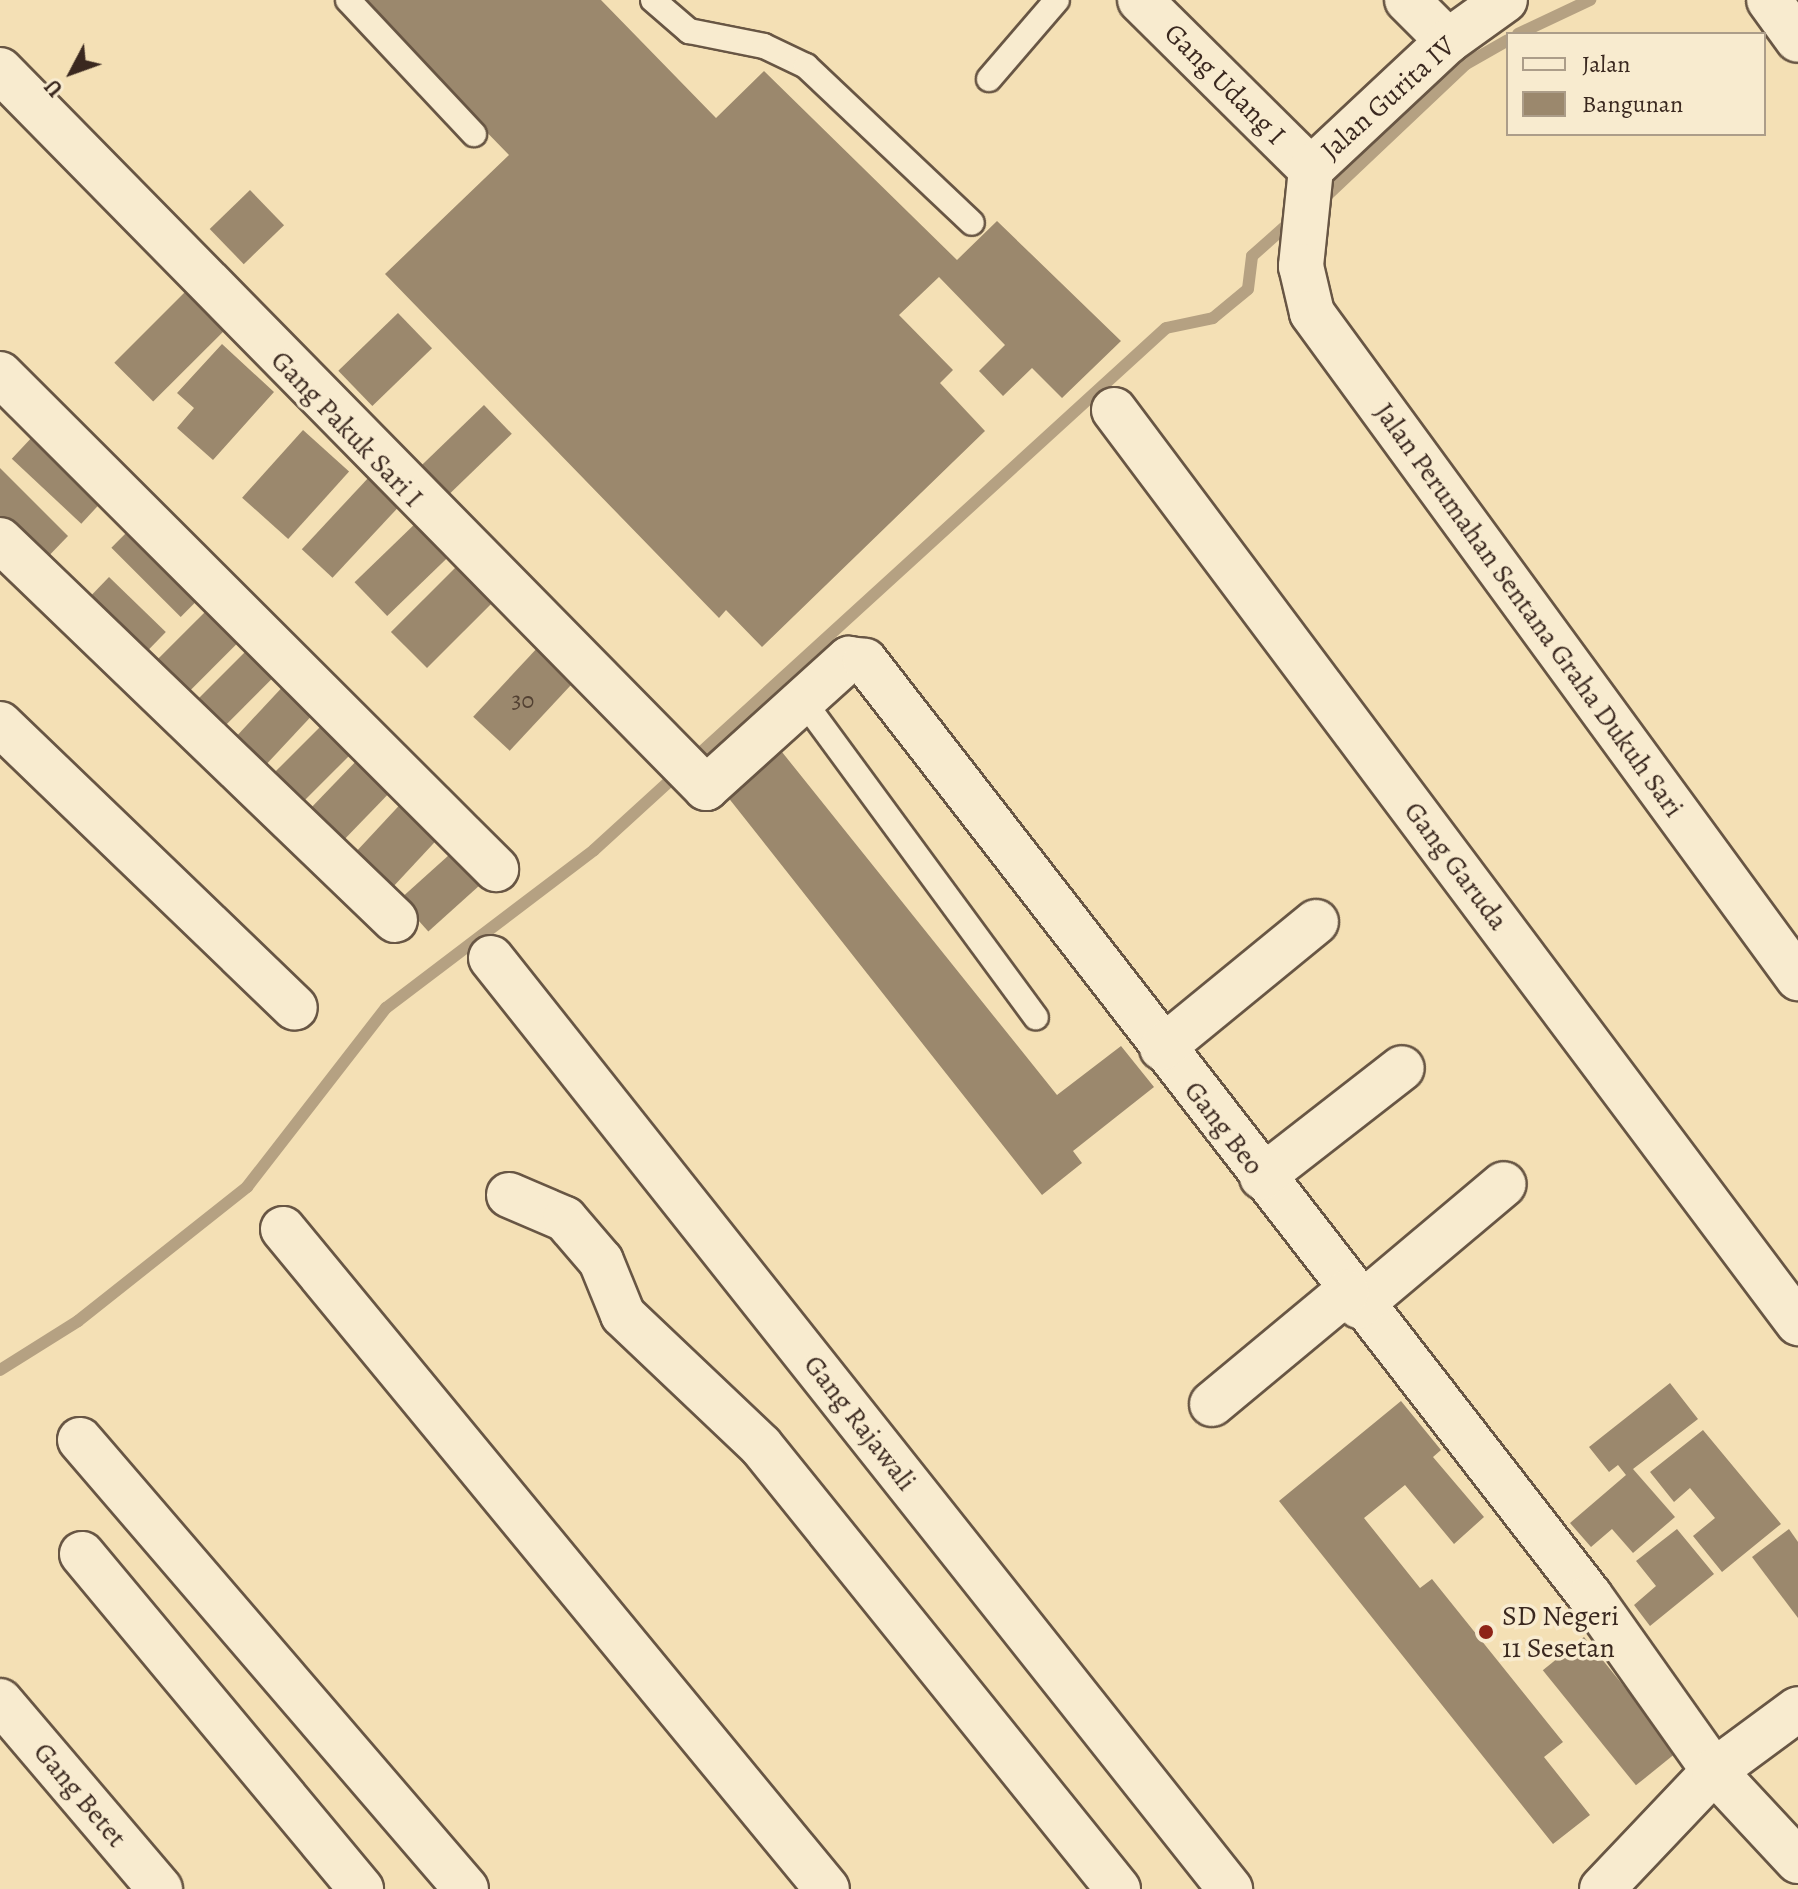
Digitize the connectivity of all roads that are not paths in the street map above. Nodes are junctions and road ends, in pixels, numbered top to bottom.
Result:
1 (348, 0) edge
2 (653, 0) edge
3 (1057, 0) edge
4 (1140, 0) edge
5 (1407, 0) edge
6 (1505, 0) edge
7 (1769, 0) edge
8 (1798, 40) edge
9 (1448, 41) junction
10 (0, 70) edge
11 (989, 79) dead end
12 (474, 134) dead end
13 (1309, 174) junction
14 (972, 223) dead end
15 (0, 374) edge
16 (1114, 410) dead end
17 (0, 540) edge
18 (802, 699) junction
19 (0, 724) edge
20 (700, 783) joint
21 (496, 869) dead end
22 (395, 920) dead end
23 (1316, 922) dead end
24 (491, 958) dead end
25 (1798, 978) edge
26 (295, 1008) dead end
27 (1036, 1017) dead end
28 (1162, 1048) junction
29 (1402, 1068) dead end
30 (1262, 1177) junction
31 (1504, 1184) dead end
32 (509, 1195) dead end
33 (283, 1229) dead end
34 (1353, 1299) junction
35 (1798, 1323) edge
36 (1212, 1404) dead end
37 (80, 1440) dead end
38 (82, 1554) dead end
39 (0, 1701) edge
40 (1798, 1709) edge
41 (1714, 1771) junction
42 (1798, 1861) edge
43 (160, 1889) edge
44 (361, 1889) edge
45 (466, 1889) edge
46 (827, 1889) edge
47 (1118, 1889) edge
48 (1230, 1889) edge
49 (1602, 1889) edge

1 - 12 lane
2 - 14 lane
3 - 11 lane
4 - 13 street, Gang Udang I
5 - 9 street
6 - 9 street, Jalan Gurita IV
7 - 8 street
9 - 13 street, Jalan Gurita IV
10 - 20 street, Gang Pakuk Sari I
13 - 25 street, Jalan Perumahan Sentana Graha Dukuh Sari
15 - 21 street
16 - 35 street, Gang Garuda
17 - 22 street
18 - 20 street, Gang Beo
18 - 27 lane
18 - 28 street, Gang Beo
19 - 26 street
23 - 28 street
24 - 48 street, Gang Rajawali
28 - 30 street, Gang Beo
29 - 30 street
30 - 34 street, Gang Beo
31 - 34 street
32 - 47 street
33 - 46 street
34 - 36 street
34 - 41 street, Gang Beo
37 - 45 street
38 - 44 street
39 - 43 street, Gang Betet
40 - 41 street
41 - 42 street, Gang Beo
41 - 49 street

